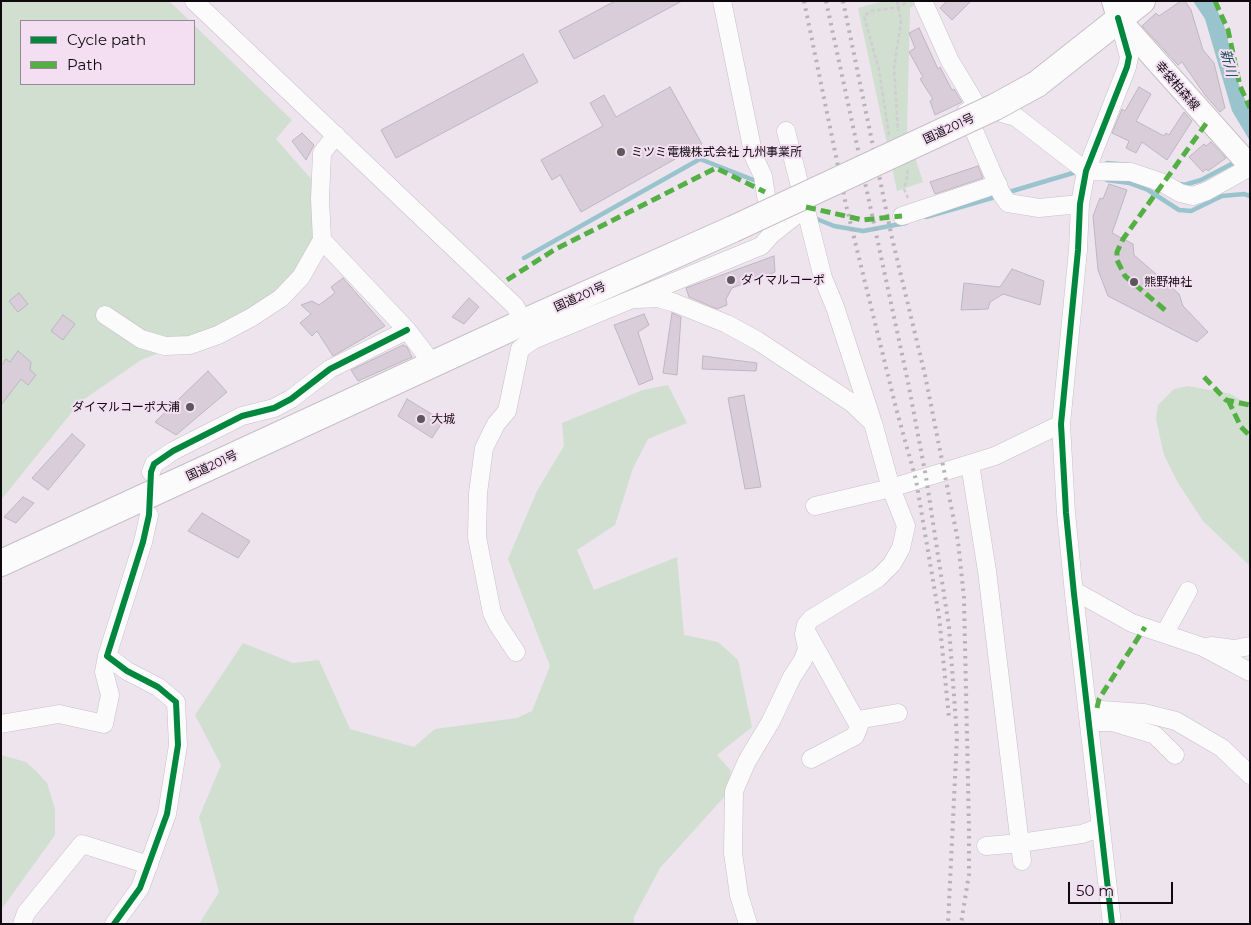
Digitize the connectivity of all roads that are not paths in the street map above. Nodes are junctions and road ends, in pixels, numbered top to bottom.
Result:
1 (194, 1) edge
2 (722, 1) edge
3 (1142, 1) edge
4 (916, 2) edge
5 (1116, 10) edge
6 (977, 106) junction
7 (786, 131) dead end
8 (336, 135) junction
9 (1250, 167) edge
10 (1086, 171) junction
11 (998, 184) junction
12 (1080, 204) junction
13 (806, 207) junction
14 (902, 216) dead end
15 (772, 234) junction
16 (322, 240) junction
17 (637, 299) junction
18 (105, 314) dead end
19 (407, 330) junction
20 (528, 331) junction
21 (433, 364) junction
22 (872, 423) junction
23 (1061, 424) junction
24 (970, 464) junction
25 (151, 472) dead end
26 (891, 488) junction
27 (815, 506) dead end
28 (149, 515) dead end
29 (1, 563) edge
30 (1188, 592) dead end
31 (1074, 594) junction
32 (805, 630) junction
33 (1165, 633) junction
34 (1250, 646) edge
35 (1203, 647) junction
36 (516, 652) dead end
37 (107, 656) junction
38 (1250, 672) edge
39 (898, 714) dead end
40 (1088, 716) junction
41 (857, 720) junction
42 (1, 724) edge
43 (1175, 755) dead end
44 (811, 759) dead end
45 (1250, 776) edge
46 (1101, 827) junction
47 (986, 846) dead end
48 (1021, 852) junction
49 (148, 865) junction
50 (22, 924) edge
51 (114, 924) edge
52 (748, 924) edge
53 (1112, 924) edge

1 - 8 street
2 - 15 street
3 - 5 highway, 国道201号
4 - 6 street
5 - 9 main road, 幸袋柏森線
5 - 10 street
5 - 20 highway, 国道201号, bridge
6 - 10 street
6 - 11 street
7 - 13 street
8 - 16 street
8 - 20 street
9 - 10 street
10 - 12 street
11 - 12 street
11 - 14 street
12 - 23 street
13 - 15 street
13 - 22 street
15 - 17 street
16 - 18 street
16 - 19 street
17 - 20 street
17 - 22 street
19 - 21 street
19 - 25 street
20 - 21 highway, 国道201号
20 - 36 street
21 - 29 highway, 国道201号
22 - 26 street
23 - 24 street
23 - 31 street
24 - 26 street
24 - 48 street
26 - 27 street
26 - 32 street
28 - 37 street
30 - 33 street
31 - 33 street
31 - 40 street
32 - 41 street
32 - 52 street
33 - 35 street
34 - 35 street
35 - 38 street
37 - 42 street
37 - 49 street
39 - 41 street
40 - 43 street
40 - 45 street
40 - 46 street
41 - 44 street
46 - 48 street
46 - 53 street
47 - 48 street
49 - 50 street
49 - 51 street

